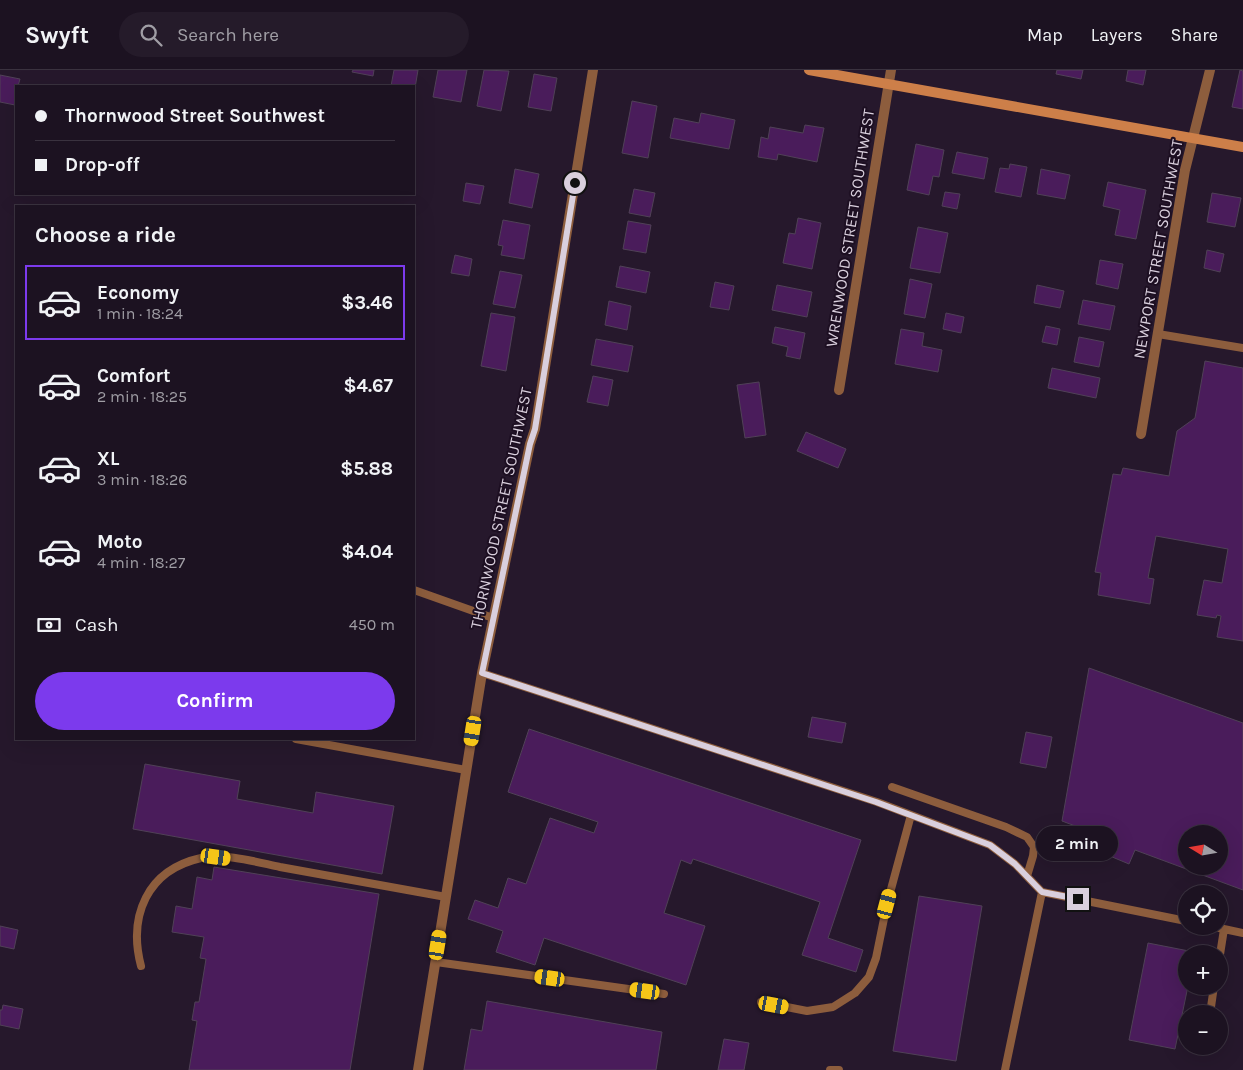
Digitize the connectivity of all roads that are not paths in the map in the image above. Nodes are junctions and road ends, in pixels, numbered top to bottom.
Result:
1 (593, 70) edge
2 (809, 70) edge
3 (891, 70) edge
4 (1210, 70) edge
5 (888, 83) junction
6 (1192, 138) junction
7 (1243, 147) edge
8 (1158, 334) junction
9 (1243, 348) edge
10 (839, 390) dead end
11 (1141, 434) dead end
12 (415, 590) edge
13 (493, 618) junction
14 (482, 673) junction
15 (301, 740) edge
16 (466, 770) junction
17 (892, 787) dead end
18 (911, 815) junction
19 (1027, 876) junction
20 (1042, 892) junction
21 (446, 897) junction
22 (1178, 919) edge
23 (1228, 930) edge
24 (1243, 933) edge
25 (436, 962) junction
26 (141, 966) dead end
27 (664, 994) dead end
28 (761, 1002) dead end
29 (418, 1070) edge
30 (830, 1070) edge
31 (839, 1070) edge
32 (1005, 1070) edge

1 - 13 street, THORNWOOD STREET SOUTHWEST
2 - 5 main road
3 - 5 street, WRENWOOD STREET SOUTHWEST
4 - 6 street, NEWPORT STREET SOUTHWEST
5 - 6 main road
5 - 10 street, WRENWOOD STREET SOUTHWEST
6 - 7 main road
6 - 8 street, NEWPORT STREET SOUTHWEST
8 - 9 lane
8 - 11 street, NEWPORT STREET SOUTHWEST
12 - 13 lane
13 - 14 street, THORNWOOD STREET SOUTHWEST
14 - 16 street, THORNWOOD STREET SOUTHWEST
14 - 18 lane
15 - 16 lane
16 - 21 street, THORNWOOD STREET SOUTHWEST
17 - 19 lane
18 - 19 lane
18 - 28 lane
19 - 20 lane
20 - 22 lane
20 - 32 lane
21 - 25 street, THORNWOOD STREET SOUTHWEST
21 - 26 lane
23 - 24 lane
25 - 27 lane
25 - 29 street, THORNWOOD STREET SOUTHWEST
30 - 31 lane

